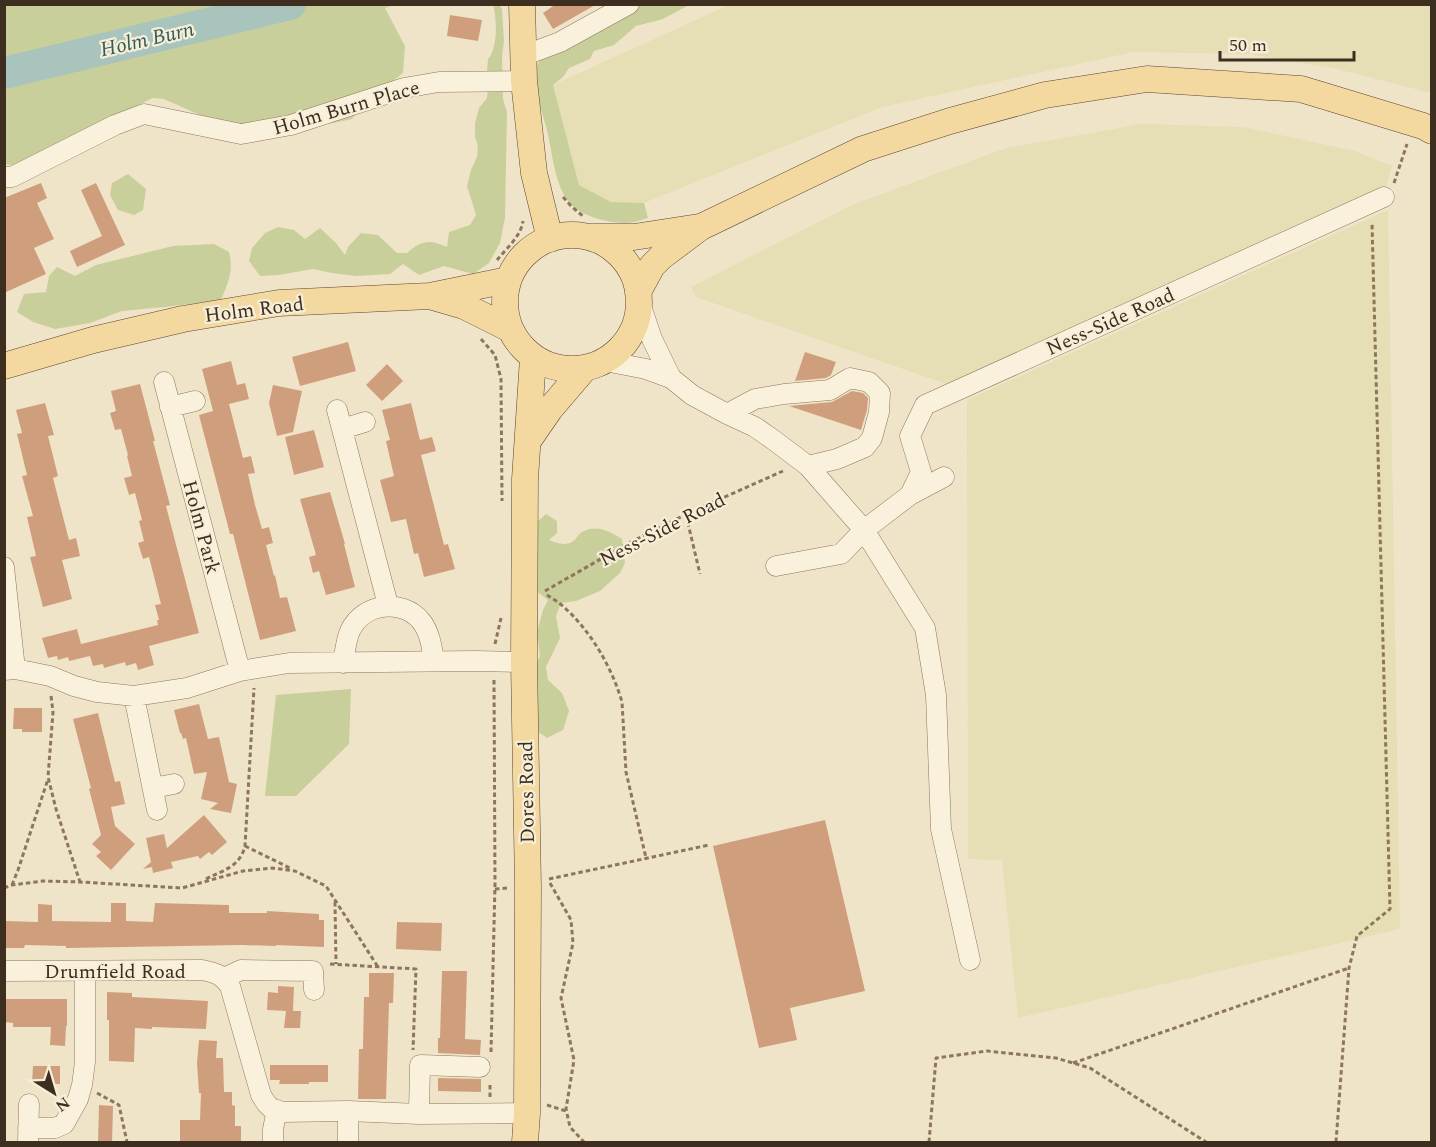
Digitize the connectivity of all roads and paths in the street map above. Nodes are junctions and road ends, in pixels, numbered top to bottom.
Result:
1 (522, 4) edge
2 (629, 4) edge
3 (524, 69) junction
4 (1420, 135) edge
5 (4, 177) edge
6 (1377, 200) junction
7 (524, 217) dead end
8 (701, 227) junction
9 (586, 237) junction
10 (550, 239) junction
11 (502, 270) junction
12 (430, 296) junction
13 (638, 296) junction
14 (510, 329) junction
15 (533, 358) junction
16 (595, 365) junction
17 (4, 366) edge
18 (672, 378) junction
19 (164, 382) dead end
20 (195, 401) dead end
21 (170, 407) junction
22 (337, 410) dead end
23 (727, 414) junction
24 (365, 422) dead end
25 (342, 429) junction
26 (527, 441) junction
27 (803, 463) junction
28 (944, 477) dead end
29 (910, 495) junction
30 (686, 515) junction
31 (864, 530) junction
32 (776, 566) dead end
33 (4, 567) edge
34 (700, 574) dead end
35 (388, 605) junction
36 (434, 661) junction
37 (524, 662) junction
38 (343, 663) junction
39 (10, 669) edge
40 (240, 671) junction
41 (50, 676) junction
42 (134, 696) junction
43 (48, 777) junction
44 (174, 784) dead end
45 (153, 788) junction
46 (158, 810) dead end
47 (710, 845) dead end
48 (245, 846) junction
49 (646, 858) junction
50 (295, 871) junction
51 (80, 882) junction
52 (198, 883) junction
53 (12, 885) junction
54 (528, 887) junction
55 (4, 888) edge
56 (495, 889) dead end
57 (335, 900) junction
58 (970, 960) dead end
59 (336, 964) junction
60 (378, 967) junction
61 (1349, 968) junction
62 (313, 970) junction
63 (85, 971) junction
64 (4, 972) edge
65 (224, 978) junction
66 (314, 990) dead end
67 (1072, 1063) junction
68 (420, 1065) junction
69 (480, 1067) dead end
70 (82, 1084) junction
71 (29, 1104) dead end
72 (278, 1110) junction
73 (348, 1111) junction
74 (527, 1113) junction
75 (418, 1114) junction
76 (28, 1135) edge
77 (127, 1143) edge
78 (273, 1143) edge
79 (348, 1143) edge
80 (525, 1143) edge
81 (584, 1143) edge
82 (929, 1143) edge
83 (1206, 1143) edge
84 (1336, 1143) edge

1 - 3 main road
2 - 3 street
3 - 5 street, Holm Burn Place
3 - 10 main road
4 - 6 path
4 - 8 main road
6 - 29 street, Ness-Side Road
6 - 61 path
7 - 11 path
8 - 9 main road
8 - 13 main road
9 - 10 main road
9 - 13 main road
10 - 11 main road
11 - 12 main road, Holm Road
11 - 14 main road
12 - 14 main road
12 - 17 main road, Holm Road
13 - 16 main road
13 - 18 street
14 - 15 main road
15 - 16 main road
15 - 26 main road, Dores Road
16 - 18 street
16 - 26 main road
18 - 23 street
19 - 21 street, Holm Park
20 - 21 street
21 - 40 street, Holm Park
22 - 25 street
23 - 27 street
23 - 27 street
24 - 25 street
25 - 35 street
26 - 37 main road, Dores Road
27 - 30 path, Ness-Side Road
27 - 31 street
28 - 29 street
29 - 31 street
30 - 34 path
30 - 49 path, Ness-Side Road
31 - 32 street
31 - 58 street
33 - 39 street
35 - 36 street
35 - 38 street
36 - 37 street
36 - 38 street
37 - 54 main road, Dores Road
38 - 40 street
39 - 41 street
40 - 42 street
40 - 48 path
41 - 42 street
41 - 43 path
42 - 45 street
43 - 51 path
43 - 53 path
44 - 45 street
45 - 46 street
47 - 49 path
48 - 50 path
48 - 52 path
49 - 81 path
50 - 52 path
50 - 57 path
51 - 52 path
51 - 53 path
53 - 55 path
54 - 56 path
54 - 74 main road, Dores Road
57 - 59 path
57 - 60 path
59 - 60 path
59 - 62 path
60 - 68 path
61 - 67 path
61 - 84 path
62 - 65 street
62 - 66 street
63 - 64 street, Drumfield Road
63 - 65 street, Drumfield Road
63 - 70 street
65 - 72 street
67 - 82 path
67 - 83 path
68 - 69 street
68 - 75 street
70 - 76 street
70 - 77 path
71 - 76 street
72 - 73 street
72 - 78 street
73 - 75 street
73 - 79 street
74 - 75 street
74 - 80 main road, Dores Road

